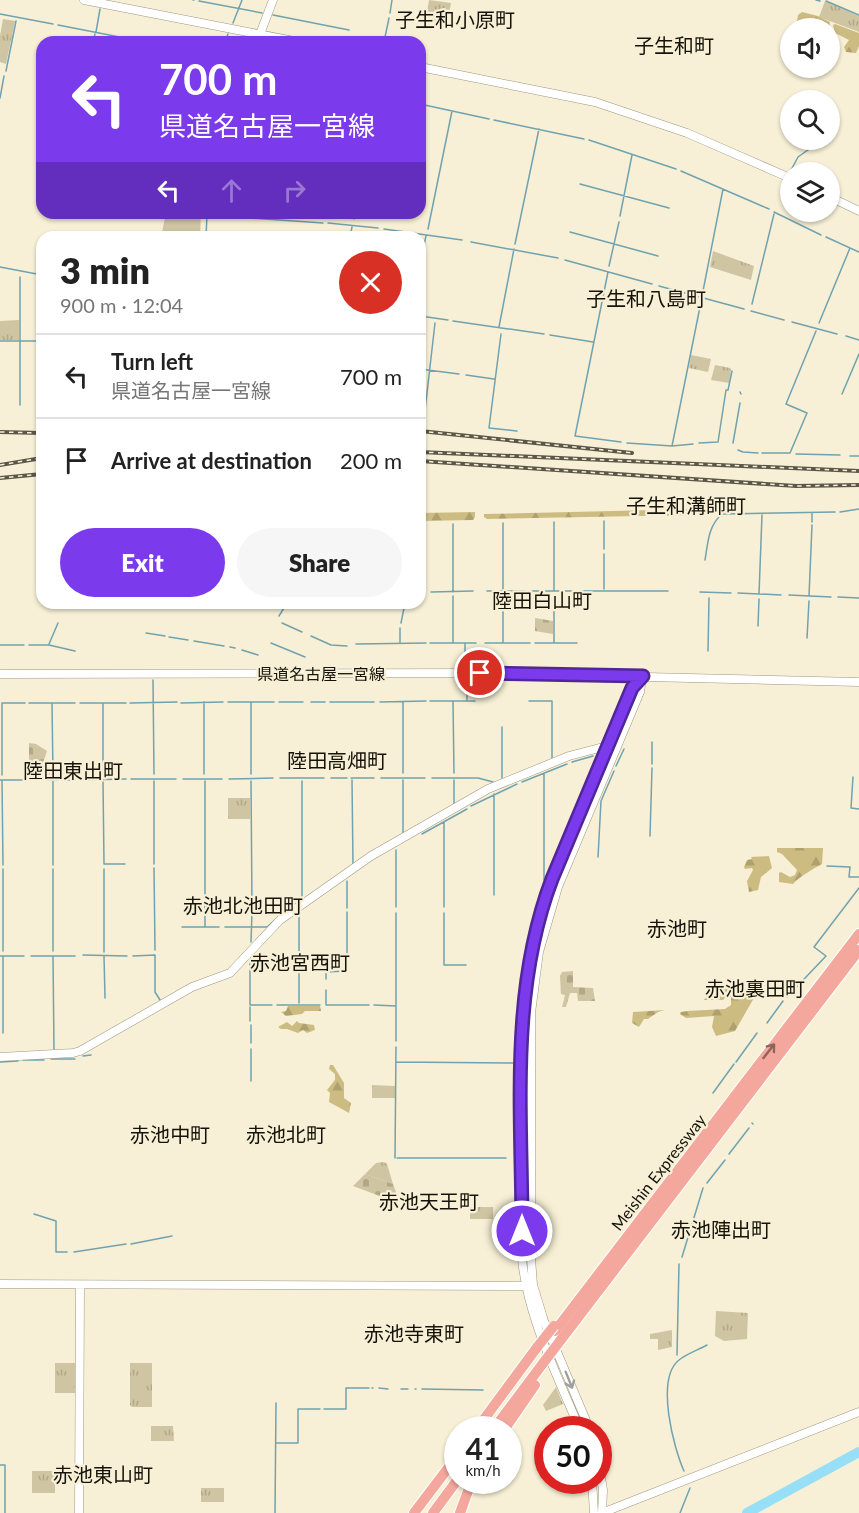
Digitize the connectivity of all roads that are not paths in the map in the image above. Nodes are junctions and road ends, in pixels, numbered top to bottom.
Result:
1 (84, 0) edge
2 (273, 0) edge
3 (260, 34) junction
4 (270, 36) edge
5 (426, 68) edge
6 (780, 174) edge
7 (840, 202) edge
8 (859, 211) edge
9 (0, 674) edge
10 (643, 676) junction
11 (859, 682) edge
12 (607, 746) junction
13 (859, 934) edge
14 (859, 950) edge
15 (800, 1019) junction
16 (0, 1057) edge
17 (0, 1284) edge
18 (80, 1285) junction
19 (529, 1286) junction
20 (558, 1337) junction
21 (539, 1348) junction
22 (546, 1365) junction
23 (859, 1412) edge
24 (487, 1416) edge
25 (491, 1416) edge
26 (504, 1416) edge
27 (513, 1416) edge
28 (574, 1416) edge
29 (584, 1416) edge
30 (444, 1473) edge
31 (444, 1481) edge
32 (447, 1494) edge
33 (467, 1494) edge
34 (593, 1494) edge
35 (603, 1494) edge
36 (79, 1513) edge
37 (414, 1513) edge
38 (421, 1513) edge
39 (433, 1513) edge
40 (460, 1513) edge
41 (594, 1513) edge
42 (602, 1513) edge

1 - 3 main road
2 - 3 main road
3 - 4 main road
5 - 6 main road
7 - 8 main road
9 - 10 main road, 県道名古屋一宮線
10 - 11 main road, 県道名古屋一宮線
10 - 12 main road
10 - 19 main road
12 - 16 main road
12 - 19 main road
13 - 15 highway
14 - 15 highway
20 -> 15 highway
15 - 20 highway
17 - 18 main road
18 - 19 main road
18 - 36 main road
19 - 28 main road
19 -> 29 main road
20 - 21 highway, bridge
20 - 22 highway
21 - 24 highway
21 - 25 highway
22 - 26 highway
22 - 27 highway
23 - 42 main road
30 - 37 highway
31 - 38 highway
32 - 39 highway
33 - 40 highway
34 - 41 main road
35 - 42 main road

